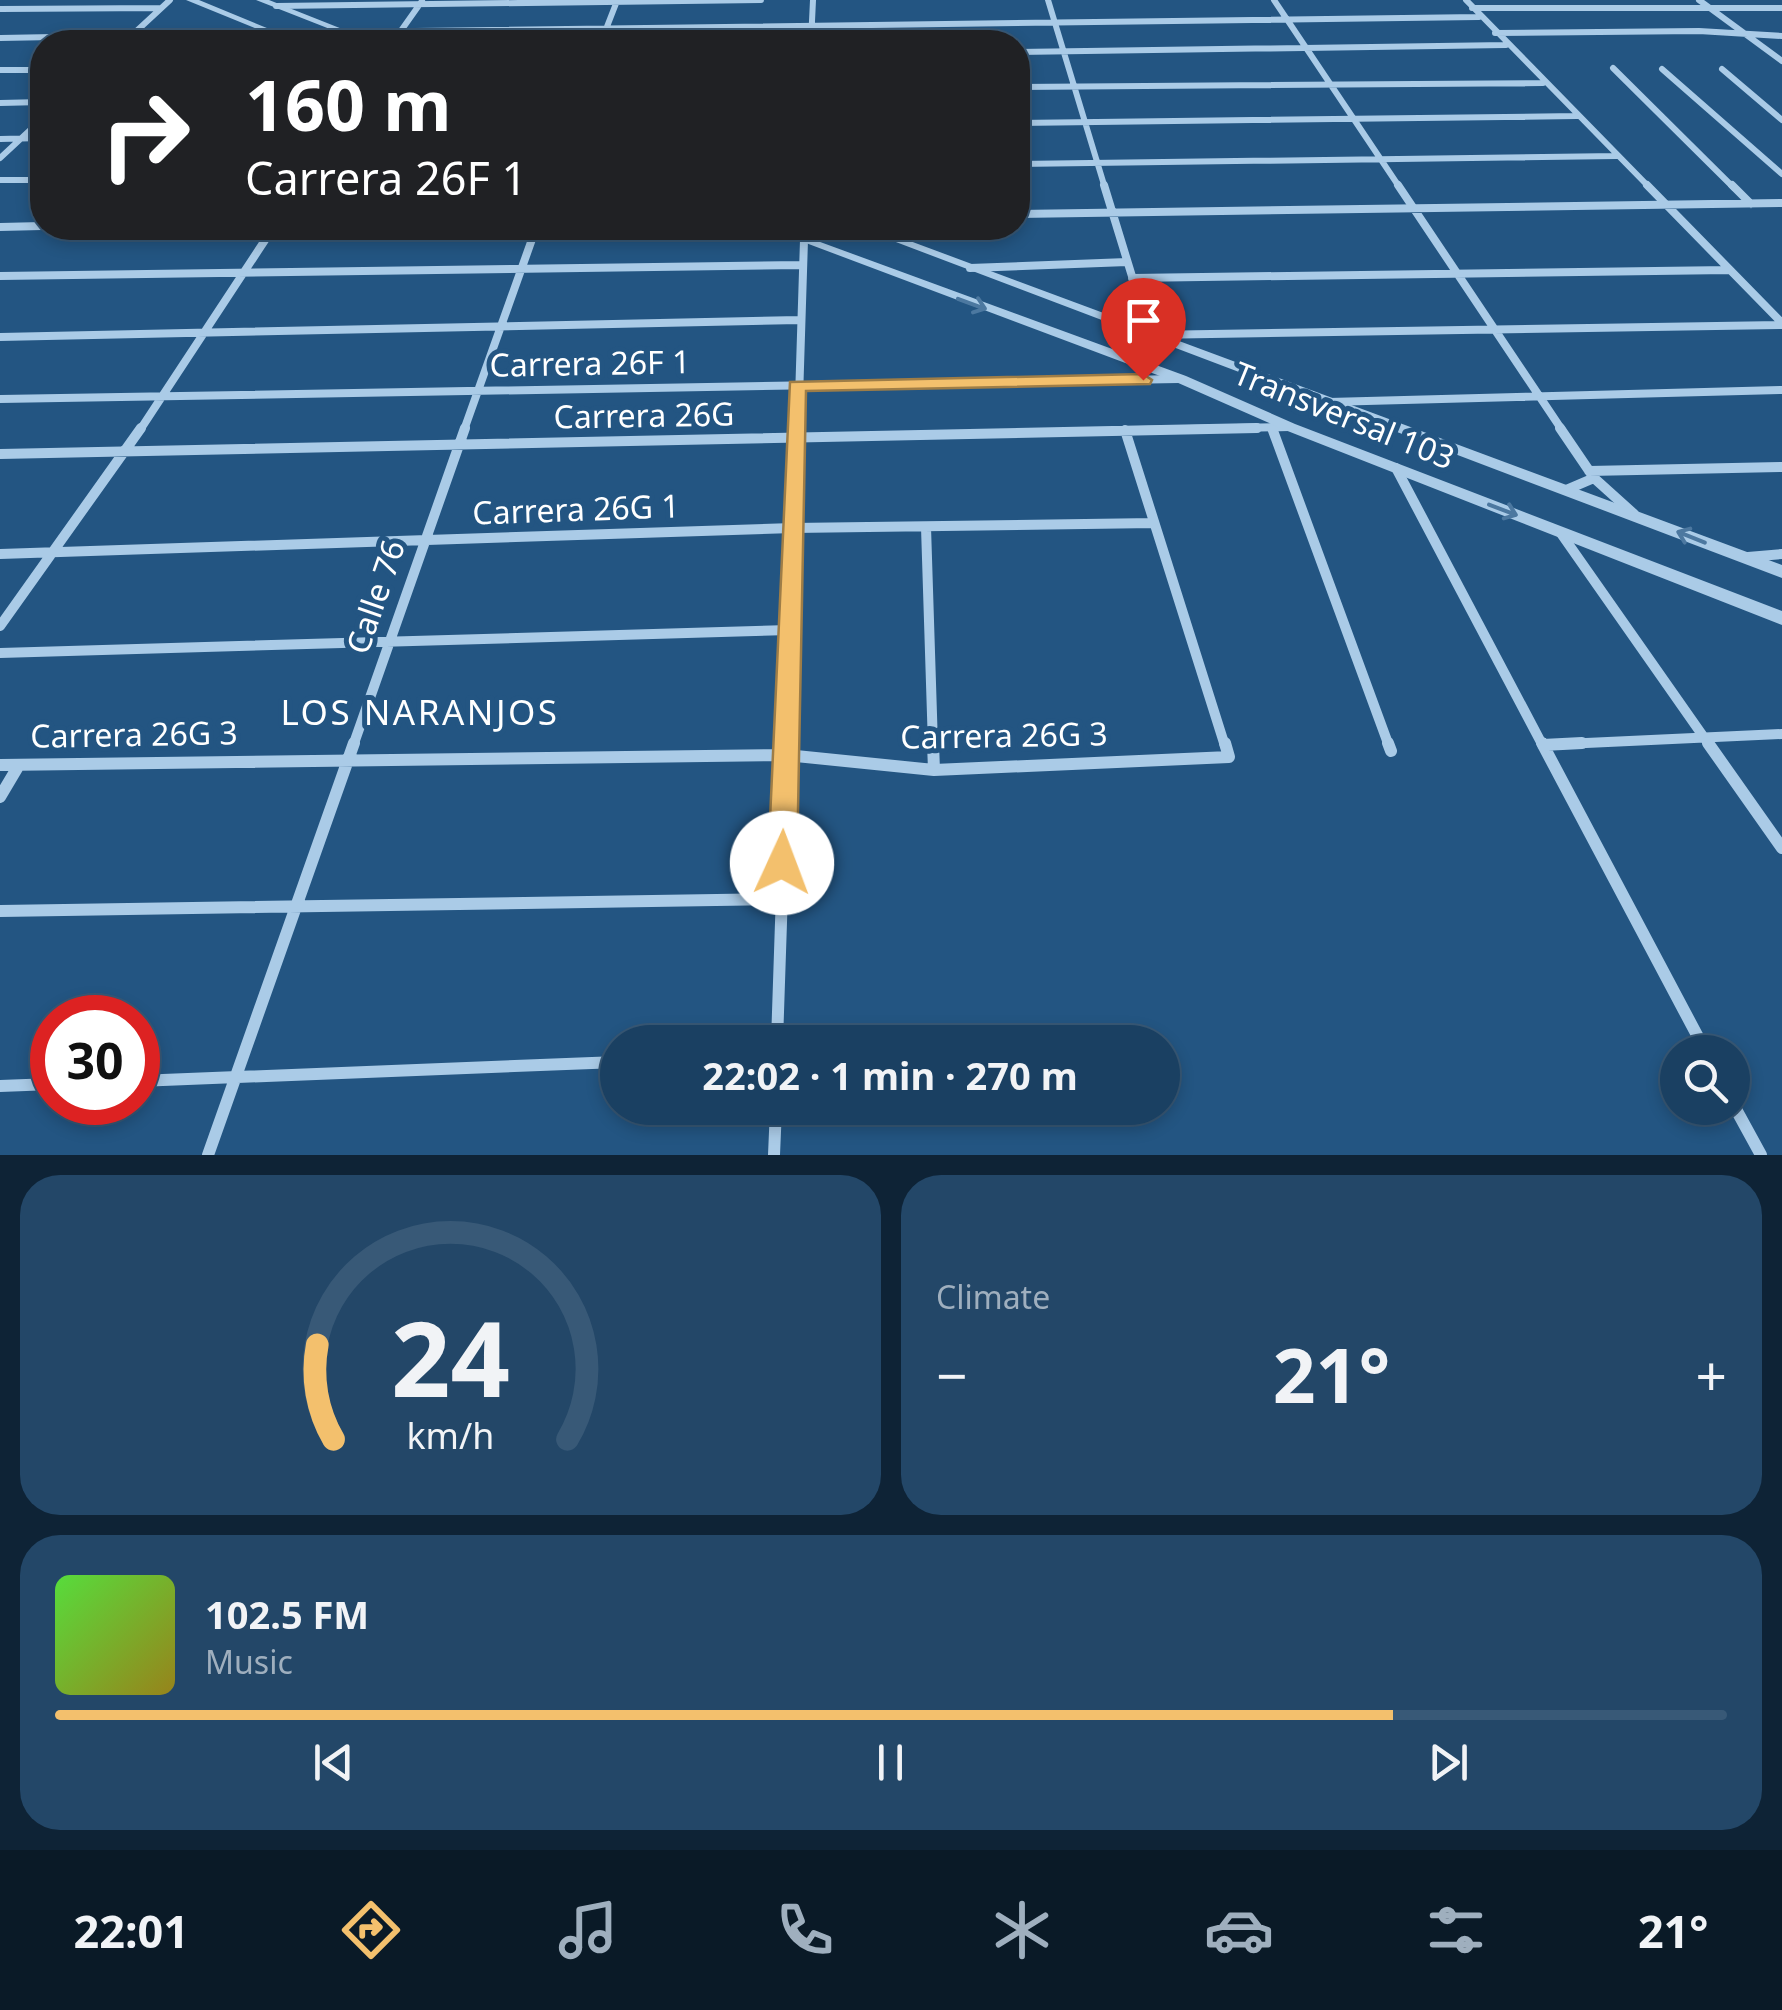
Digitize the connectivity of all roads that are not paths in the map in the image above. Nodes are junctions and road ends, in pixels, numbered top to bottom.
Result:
1 (170, 0) edge
2 (191, 0) edge
3 (261, 0) edge
4 (761, 0) edge
5 (814, 0) edge
6 (1048, 0) edge
7 (1274, 0) edge
8 (1466, 0) edge
9 (1699, 0) edge
10 (420, 2) edge
11 (617, 2) edge
12 (276, 6) junction
13 (161, 8) junction
14 (1472, 8) junction
15 (1782, 8) edge
16 (1711, 9) junction
17 (0, 10) edge
18 (1479, 17) junction
19 (1287, 20) junction
20 (1053, 23) junction
21 (812, 26) junction
22 (607, 28) junction
23 (138, 30) edge
24 (266, 30) edge
25 (335, 30) edge
26 (402, 30) edge
27 (470, 30) edge
28 (812, 30) edge
29 (1495, 33) junction
30 (1748, 36) junction
31 (1782, 36) edge
32 (0, 38) edge
33 (30, 38) edge
34 (1506, 44) junction
35 (1306, 48) junction
36 (1062, 51) junction
37 (1030, 52) edge
38 (1782, 61) edge
39 (1613, 68) dead end
40 (1662, 69) dead end
41 (1722, 69) dead end
42 (0, 70) edge
43 (30, 70) edge
44 (1543, 83) junction
45 (1329, 85) junction
46 (1030, 87) edge
47 (1072, 87) junction
48 (0, 102) edge
49 (30, 102) edge
50 (1577, 116) junction
51 (1353, 119) junction
52 (1782, 120) edge
53 (1084, 122) junction
54 (1030, 123) edge
55 (30, 130) edge
56 (22, 138) junction
57 (30, 138) edge
58 (0, 139) edge
59 (1617, 156) junction
60 (0, 158) edge
61 (1380, 159) junction
62 (1097, 163) junction
63 (1030, 164) edge
64 (1782, 174) edge
65 (0, 180) edge
66 (30, 180) edge
67 (1664, 204) junction
68 (1751, 204) junction
69 (1772, 204) junction
70 (1782, 204) edge
71 (1413, 209) junction
72 (1112, 212) junction
73 (1782, 213) edge
74 (1030, 214) edge
75 (30, 226) edge
76 (0, 227) edge
77 (265, 240) edge
78 (532, 240) edge
79 (805, 240) edge
80 (822, 240) edge
81 (896, 240) edge
82 (1127, 262) junction
83 (800, 265) junction
84 (970, 268) junction
85 (521, 270) junction
86 (1729, 270) junction
87 (245, 272) junction
88 (1456, 272) junction
89 (0, 276) edge
90 (1132, 278) junction
91 (799, 320) junction
92 (1782, 324) edge
93 (500, 328) junction
94 (1494, 330) junction
95 (201, 333) junction
96 (1150, 336) junction
97 (0, 337) edge
98 (1182, 379) junction
99 (797, 386) junction
100 (1782, 390) edge
101 (478, 391) junction
102 (1538, 395) junction
103 (164, 396) junction
104 (0, 399) edge
105 (1328, 402) junction
106 (1281, 427) junction
107 (1125, 430) junction
108 (795, 438) junction
109 (459, 444) junction
110 (121, 452) junction
111 (0, 454) edge
112 (1782, 467) edge
113 (1396, 468) junction
114 (1592, 475) junction
115 (1566, 490) junction
116 (1634, 514) junction
117 (1154, 523) junction
118 (926, 526) junction
119 (792, 528) junction
120 (1560, 532) junction
121 (425, 540) junction
122 (52, 552) junction
123 (0, 554) edge
124 (1782, 554) edge
125 (1742, 557) junction
126 (1782, 572) edge
127 (1782, 618) edge
128 (0, 626) edge
129 (790, 630) junction
130 (390, 642) junction
131 (0, 653) edge
132 (1782, 734) edge
133 (1703, 737) junction
134 (1543, 744) junction
135 (1391, 751) dead end
136 (786, 755) junction
137 (348, 759) junction
138 (18, 764) junction
139 (0, 765) edge
140 (934, 770) junction
141 (0, 797) edge
142 (1782, 848) edge
143 (781, 899) junction
144 (296, 905) junction
145 (0, 911) edge
146 (778, 1025) edge
147 (1697, 1035) edge
148 (600, 1063) edge
149 (236, 1078) junction
150 (160, 1080) edge
151 (30, 1085) edge
152 (0, 1086) edge
153 (775, 1125) edge
154 (1744, 1125) edge
155 (208, 1155) edge
156 (774, 1155) edge
157 (1760, 1155) edge

1 - 13 street
2 - 24 street
3 - 12 street
4 - 11 street
5 - 21 street
6 - 20 street
7 - 19 street
8 - 14 street
9 - 16 street
10 - 11 street
10 - 12 street
10 - 26 street
11 - 22 street
12 - 25 street
13 - 17 street
13 - 23 street
14 - 16 street
14 - 18 street
15 - 16 street
16 - 30 street
18 - 19 street
18 - 29 street
19 - 20 street
19 - 35 street
20 - 21 street
20 - 36 street
21 - 22 street
21 - 28 street
22 - 27 street
29 - 30 street
29 - 34 street
30 - 31 street
30 - 38 street
32 - 33 street
34 - 35 street
34 - 44 street
35 - 36 street
35 - 45 street
36 - 37 street
36 - 47 street
39 - 68 street
40 - 64 street
41 - 52 street
42 - 43 street
44 - 45 street
44 - 50 street
45 - 47 street
45 - 51 street
46 - 47 street
47 - 53 street
48 - 49 street
50 - 51 street
50 - 59 street
51 - 53 street
51 - 61 street
53 - 54 street
53 - 62 street
55 - 56 street
56 - 57 street
56 - 58 street
56 - 60 street
59 - 61 street
59 - 67 street
61 - 62 street
61 - 71 street
62 - 63 street
62 - 72 street
65 - 66 street
67 - 68 street
67 - 71 street
67 - 86 street
68 - 69 street
69 - 70 street
69 - 73 street
71 - 72 street
71 - 88 street
72 - 74 street
72 - 82 street
75 - 76 street
77 - 87 street
78 - 85 street, Calle 76
79 - 83 street
80 -> 98 street, Transversal 103
81 - 84 street, Transversal 103
82 - 84 street
82 - 90 street
83 - 85 street
83 - 91 street
84 - 96 street, Transversal 103
85 - 87 street
85 - 93 street, Calle 76
86 - 88 street
86 - 92 street
87 - 89 street
87 - 95 street
88 - 90 street
88 - 94 street
90 - 96 street
91 - 93 street
91 - 99 street
92 - 94 street
93 - 95 street
93 - 101 street, Calle 76
94 - 96 street
94 - 102 street
95 - 97 street
95 - 103 street
96 - 105 street, Transversal 103
98 - 99 street, Carrera 26F 1
98 - 106 street, Transversal 103
99 - 101 street, Carrera 26F 1
99 - 108 street
100 - 102 street
101 - 103 street, Carrera 26F 1
101 - 109 street, Calle 76
102 - 105 street
102 - 114 street
103 - 104 street, Carrera 26F 1
103 - 110 street
105 - 115 street, Transversal 103
106 - 107 street, Carrera 26G
106 - 113 street, Transversal 103
106 - 135 street
107 - 108 street, Carrera 26G
107 - 117 street
108 - 109 street, Carrera 26G
108 - 119 street
109 - 110 street, Carrera 26G
109 - 121 street, Calle 76
110 - 111 street, Carrera 26G
110 - 122 street
112 - 114 street
113 -> 120 street, Transversal 103
113 - 134 street
114 - 115 street
114 - 116 street
115 - 116 street, Transversal 103
125 -> 116 street, Transversal 103
117 - 118 street, Carrera 26G 1
117 - 140 street, Carrera 26G 3
118 - 119 street, Carrera 26G 1
118 - 140 street
119 - 121 street, Carrera 26G 1
119 - 129 street
120 - 127 street, Transversal 103
120 - 133 street
121 - 122 street, Carrera 26G 1
121 - 130 street, Calle 76
122 - 123 street, Carrera 26G 1
122 - 128 street
124 - 125 street
125 - 126 street, Transversal 103
129 - 130 street
129 - 136 street
130 - 131 street
130 - 137 street, Calle 76
132 - 133 street
133 - 134 street
133 - 142 street
134 - 147 street
136 - 137 street, Carrera 26G 3
136 - 140 street, Carrera 26G 3
136 - 143 street
137 - 138 street, Carrera 26G 3
137 - 144 street, Calle 76
138 - 139 street, Carrera 26G 3
138 - 141 street
143 - 144 street
143 - 146 street
144 - 145 street
144 - 149 street, Calle 76
148 - 149 street
149 - 150 street
149 - 155 street, Calle 76
151 - 152 street
153 - 156 street
154 - 157 street

